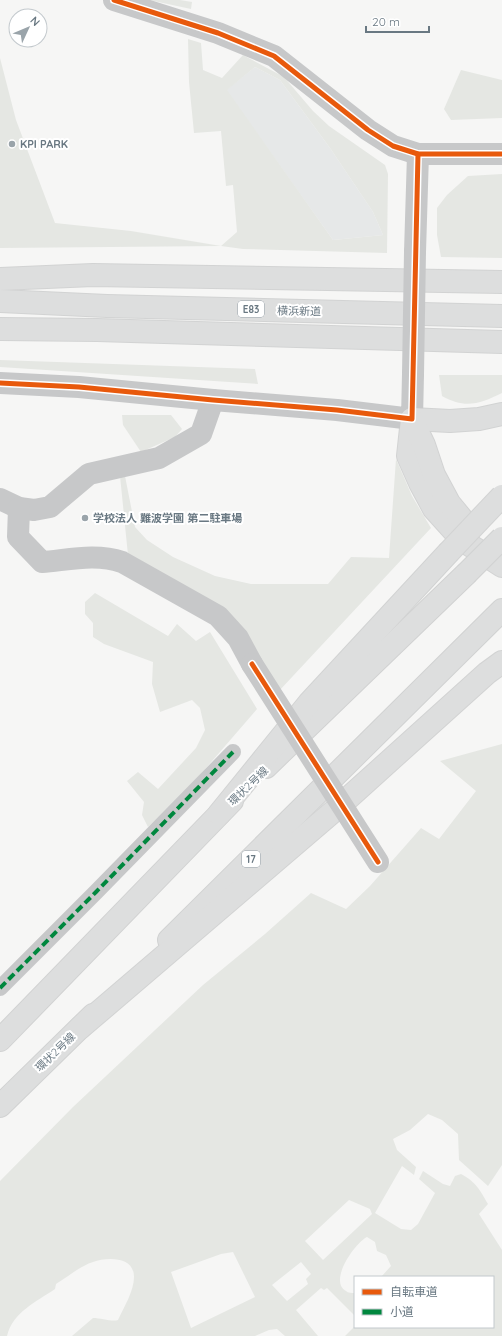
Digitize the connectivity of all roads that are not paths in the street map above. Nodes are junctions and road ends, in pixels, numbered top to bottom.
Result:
1 (114, 0) edge
2 (418, 154) junction
3 (502, 154) edge
4 (0, 279) edge
5 (502, 282) edge
6 (0, 301) edge
7 (502, 316) edge
8 (0, 329) edge
9 (502, 342) edge
10 (0, 383) edge
11 (212, 400) junction
12 (502, 414) edge
13 (412, 419) junction
14 (502, 496) edge
15 (9, 504) edge
16 (502, 538) edge
17 (502, 552) edge
18 (502, 566) edge
19 (502, 610) edge
20 (502, 662) edge
21 (233, 752) dead end
22 (219, 814) junction
23 (378, 862) dead end
24 (0, 988) edge
25 (80, 1028) junction
26 (0, 1040) edge
27 (0, 1106) edge

1 - 2 street
2 - 3 street
2 - 13 street, bridge
4 - 5 main road
6 - 7 main road, 横浜新道 / E83
8 - 9 main road
10 - 11 street
11 - 13 street
11 - 15 street
12 - 13 main road
13 - 17 main road
13 - 18 main road
14 - 22 main road, bridge
15 - 23 street, bridge
16 - 22 main road, 環状2号線, bridge
19 - 25 main road, 環状2号線 / 17
20 - 25 main road
21 - 24 street
22 - 26 main road, 環状2号線
25 - 27 main road, 環状2号線 / 17

